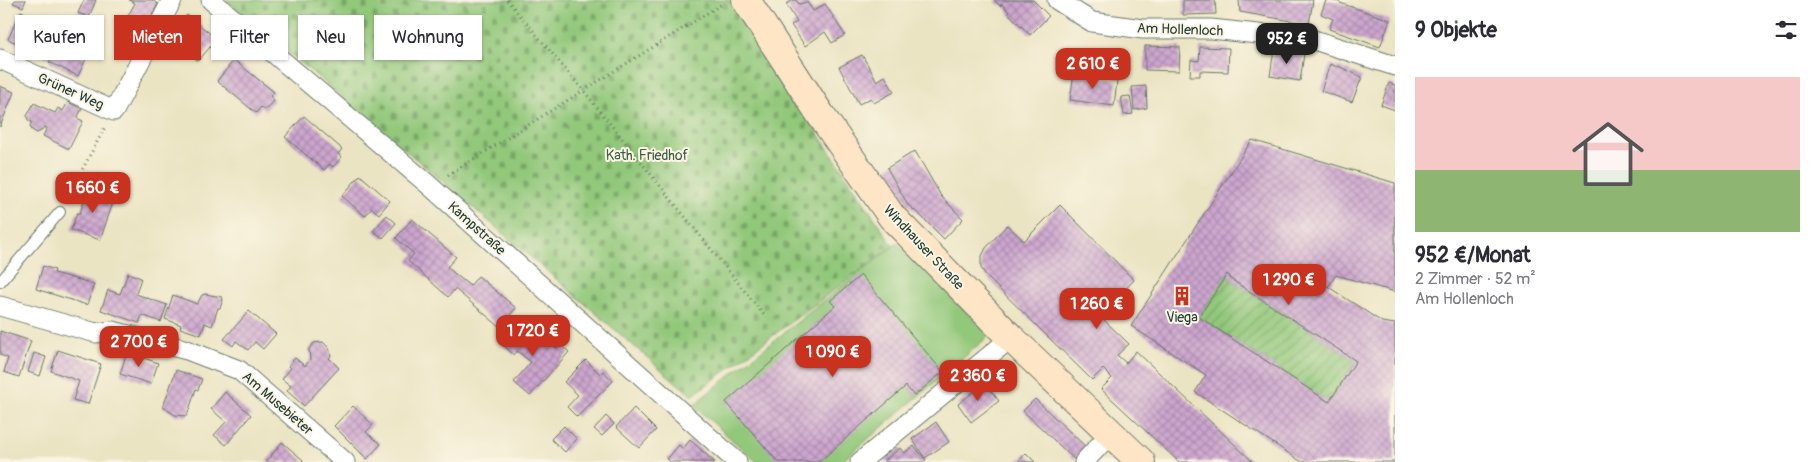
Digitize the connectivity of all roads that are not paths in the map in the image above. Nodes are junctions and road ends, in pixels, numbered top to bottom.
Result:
1 (172, 0) edge
2 (211, 0) edge
3 (746, 0) edge
4 (1057, 0) edge
5 (0, 59) edge
6 (1395, 66) edge
7 (60, 212) road end
8 (0, 282) edge
9 (0, 306) edge
10 (1011, 338) junction
11 (1110, 434) junction
12 (345, 462) edge
13 (737, 462) edge
14 (860, 462) edge
15 (1084, 462) edge
16 (1141, 462) edge

1 - 5 street, Grüner Weg
2 - 13 street, Kampstraße
3 - 10 main road, Windhauser Straße
4 - 6 street, Am Hollenloch
7 - 8 lane
9 - 12 street, Am Musebieter
10 - 11 main road, Windhauser Straße
10 - 14 street
11 - 15 street
11 - 16 main road, Windhauser Straße

